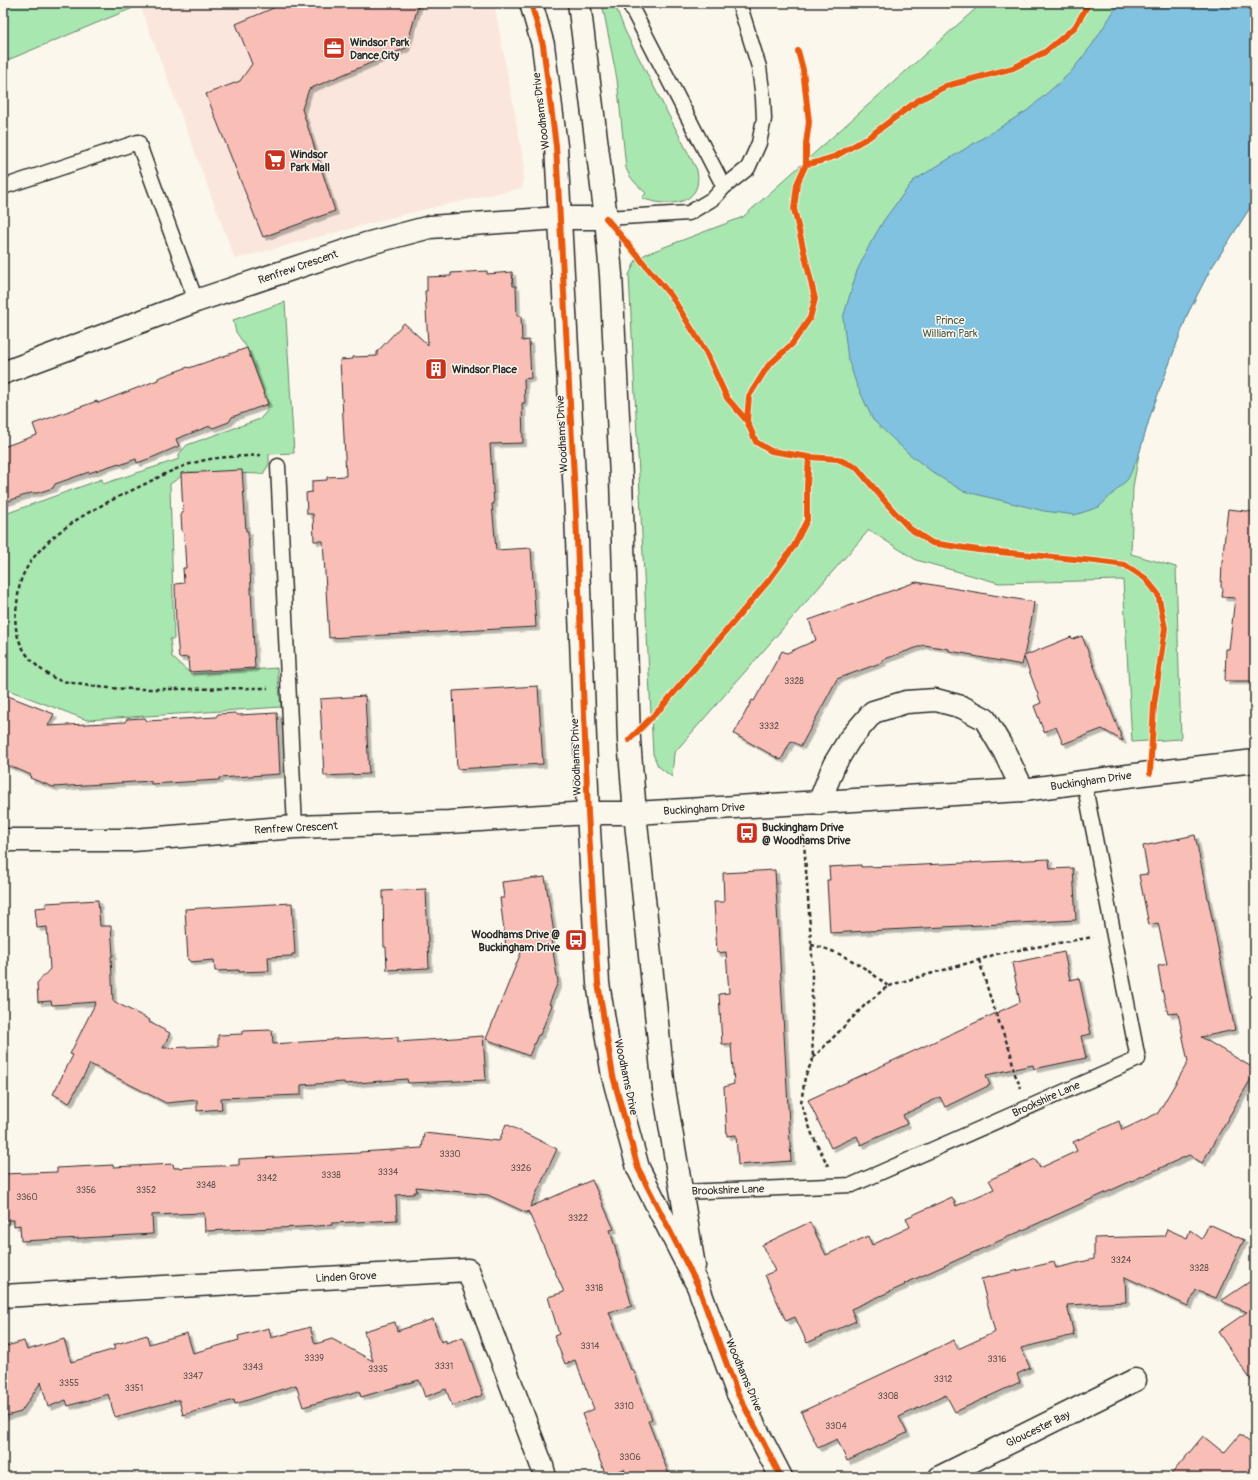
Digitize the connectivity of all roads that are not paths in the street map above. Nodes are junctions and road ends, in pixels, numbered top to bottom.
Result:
1 (531, 3) edge
2 (579, 3) edge
3 (629, 3) edge
4 (739, 3) edge
5 (3, 187) edge
6 (724, 187) junction
7 (559, 218) junction
8 (606, 218) junction
9 (196, 301) junction
10 (3, 373) edge
11 (278, 466) road end
12 (1255, 761) edge
13 (1084, 782) junction
14 (1023, 790) junction
15 (810, 803) junction
16 (588, 813) junction
17 (635, 813) junction
18 (295, 827) junction
19 (3, 840) edge
20 (682, 1192) junction
21 (698, 1286) junction
22 (3, 1296) edge
23 (1135, 1380) dead end
24 (545, 1477) edge
25 (781, 1477) edge
26 (940, 1477) edge

1 - 7 street, Woodhams Drive
2 - 8 street, Woodhams Drive
3 - 6 lane
4 - 6 lane
5 - 9 lane
6 - 8 lane
7 - 8 street, Renfrew Crescent
7 - 9 street, Renfrew Crescent
7 - 16 street, Woodhams Drive
8 - 17 street, Woodhams Drive
9 - 10 street, Renfrew Crescent
11 - 18 lane
12 - 13 street, Buckingham Drive
13 - 14 street, Buckingham Drive
13 - 20 lane, Brookshire Lane
14 - 15 street, Buckingham Drive
14 - 15 street
15 - 17 street, Buckingham Drive
16 - 17 street, Buckingham Drive
16 - 18 street, Renfrew Crescent
16 - 21 street, Woodhams Drive
17 - 20 street, Woodhams Drive
18 - 19 street, Renfrew Crescent
20 - 21 street, Woodhams Drive
21 - 25 street, Woodhams Drive
22 - 24 street, Linden Grove
23 - 26 street, Gloucester Bay

